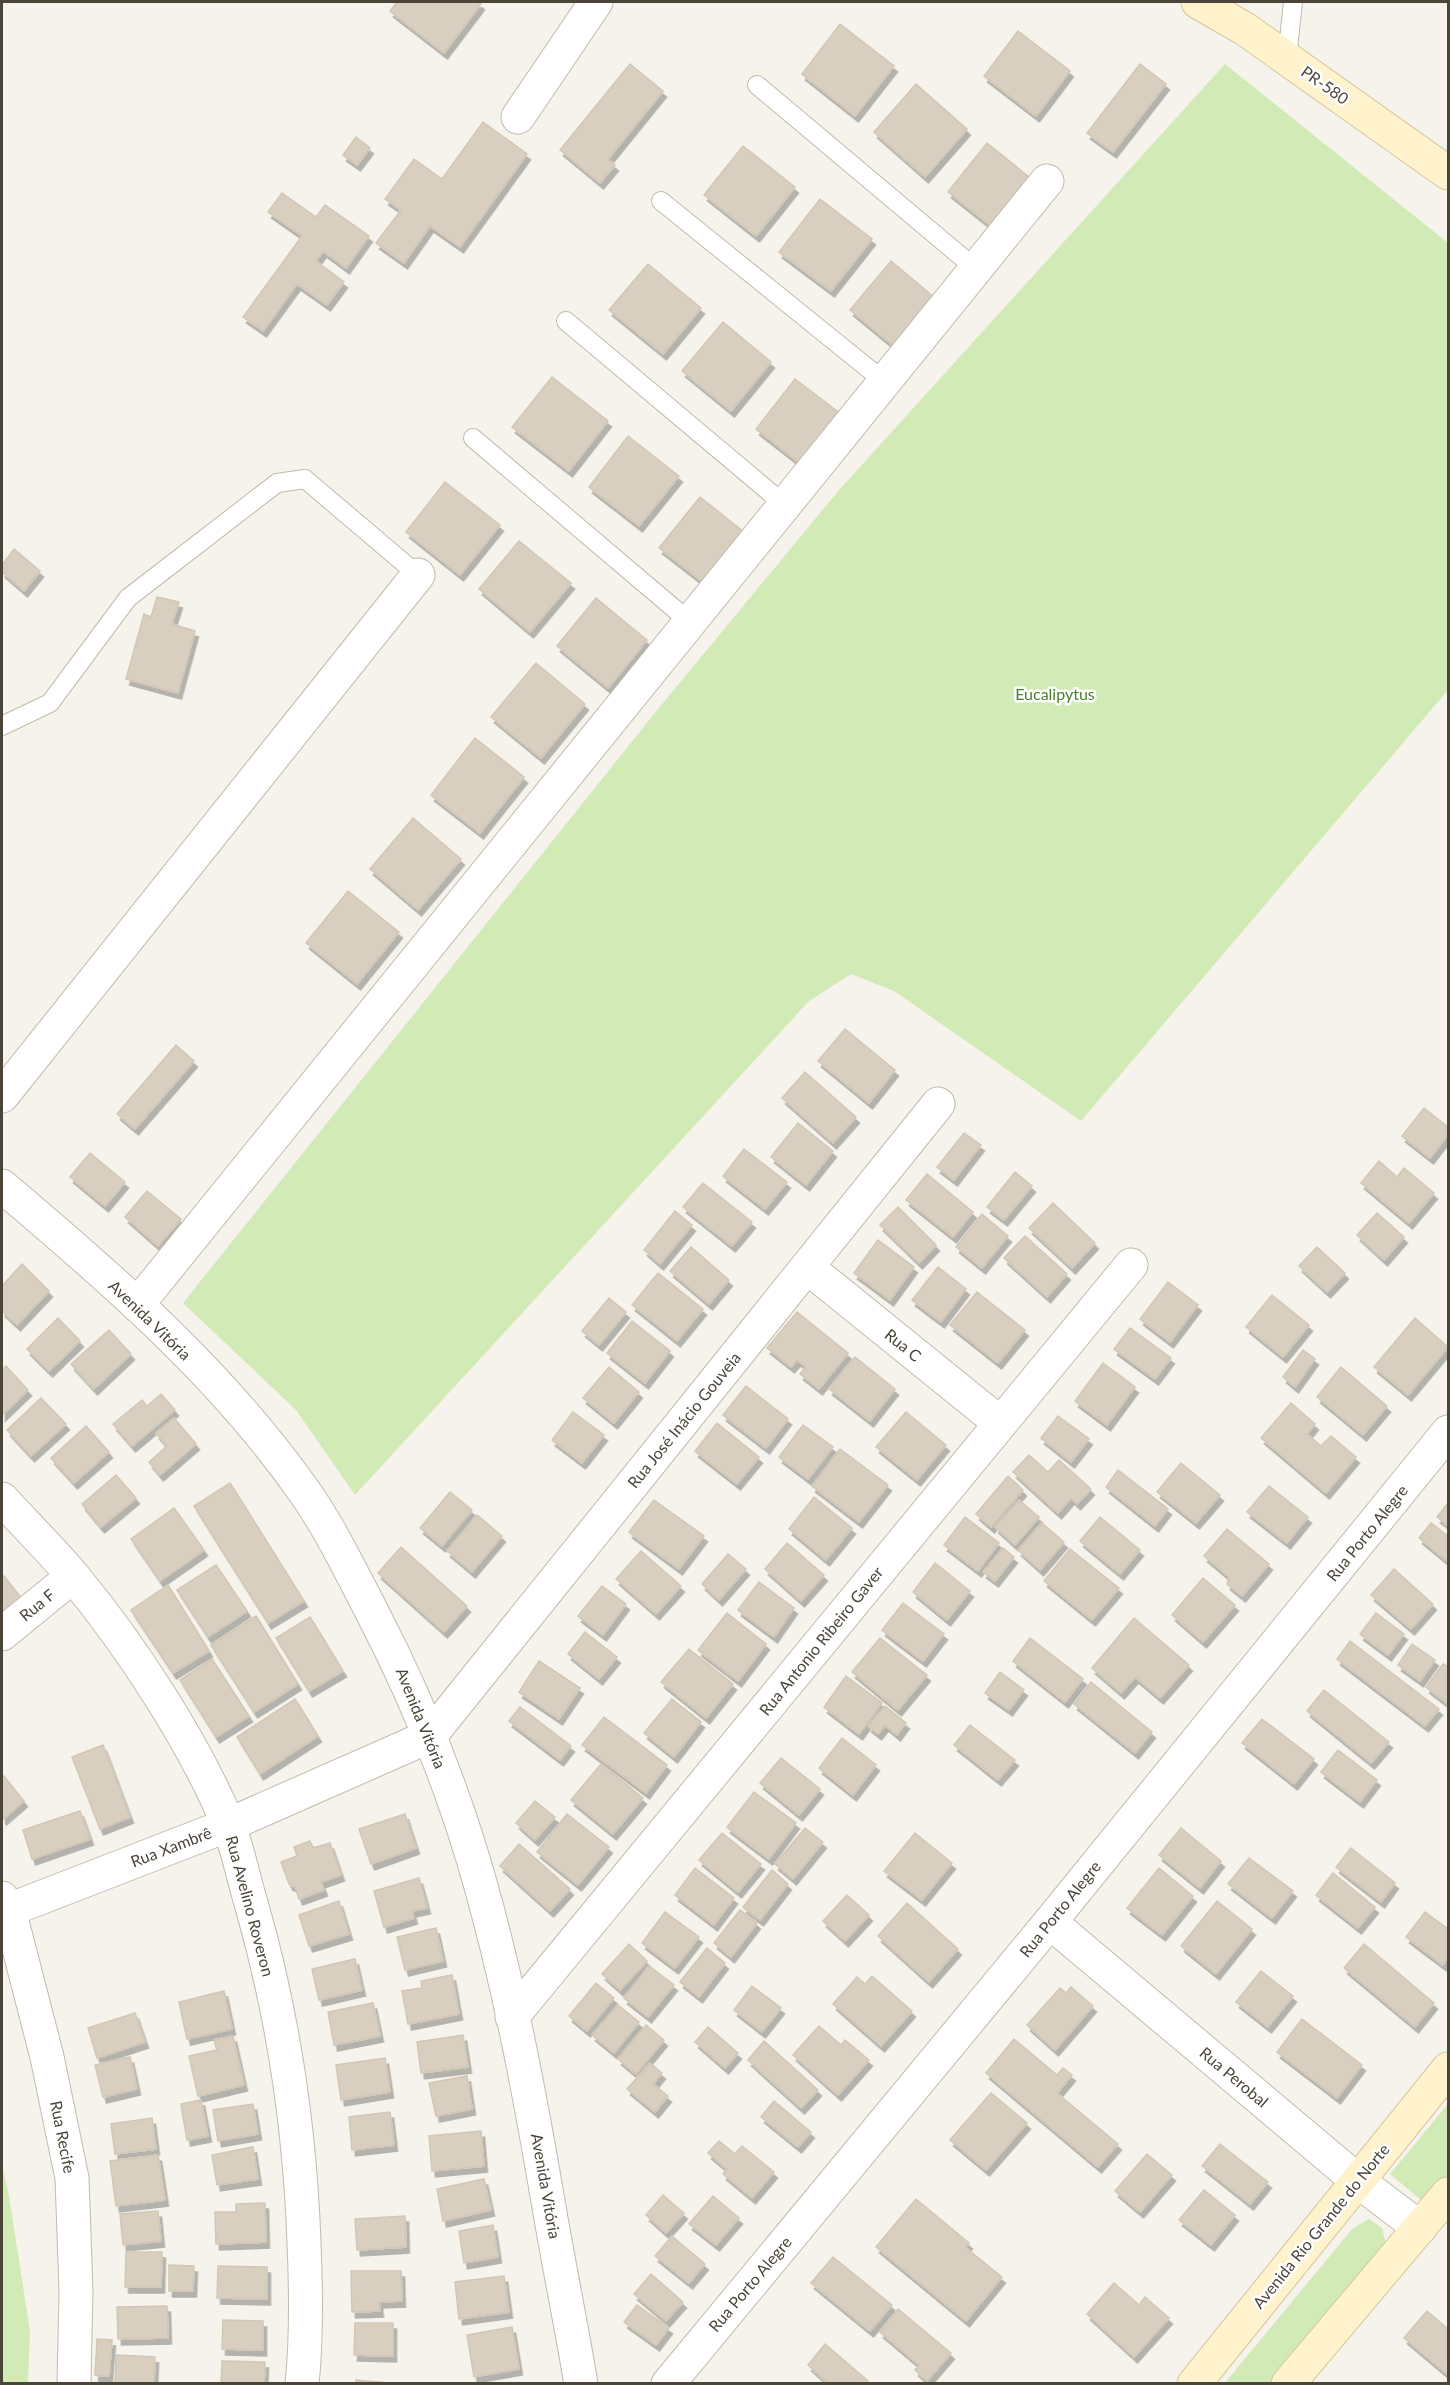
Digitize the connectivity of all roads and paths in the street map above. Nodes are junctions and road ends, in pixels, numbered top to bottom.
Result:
1 (596, 2) edge
2 (1198, 2) edge
3 (1293, 2) edge
4 (1287, 58) junction
5 (757, 85) dead end
6 (518, 117) dead end
7 (1449, 173) edge
8 (1047, 181) dead end
9 (661, 201) dead end
10 (976, 269) junction
11 (566, 321) dead end
12 (885, 382) junction
13 (473, 438) dead end
14 (785, 505) junction
15 (418, 575) joint
16 (690, 622) junction
17 (2, 726) edge
18 (2, 1096) edge
19 (938, 1104) dead end
20 (5, 1196) edge
21 (1131, 1265) dead end
22 (807, 1267) junction
23 (137, 1305) junction
24 (1000, 1423) junction
25 (1449, 1432) edge
26 (2, 1499) edge
27 (73, 1576) junction
28 (2, 1634) edge
29 (430, 1736) junction
30 (228, 1825) junction
31 (5, 1904) edge
32 (1050, 1922) junction
33 (512, 2017) junction
34 (1449, 2069) edge
35 (1359, 2181) junction
36 (1449, 2194) edge
37 (1420, 2228) junction
38 (74, 2384) edge
39 (302, 2384) edge
40 (581, 2384) edge
41 (668, 2384) edge
42 (1194, 2384) edge
43 (1288, 2384) edge

1 - 6 street
2 - 4 main road, PR-580 / PR-580
3 - 4 lane
4 - 7 main road, PR-580 / PR-580
5 - 10 lane
8 - 10 street
9 - 12 lane
10 - 12 street
11 - 14 lane
12 - 14 street
13 - 16 lane
14 - 16 street
15 - 17 lane
15 - 18 street
16 - 23 street
19 - 22 street, Rua José Inácio Gouveia
20 - 23 street, Avenida Vitória
21 - 24 street, Rua Antonio Ribeiro Gaver
22 - 24 street, Rua C
22 - 29 street, Rua José Inácio Gouveia
23 - 29 street, Avenida Vitória
24 - 33 street, Rua Antonio Ribeiro Gaver
25 - 32 street, Rua Porto Alegre
26 - 27 street, Rua Avelino Roveron
27 - 28 street, Rua F
27 - 30 street, Rua Avelino Roveron
29 - 30 street, Rua Xambrê
29 - 33 street, Avenida Vitória
30 - 31 street, Rua Xambrê
30 - 39 street, Rua Avelino Roveron
31 - 38 street, Rua Recife
32 - 35 street, Rua Perobal
32 - 41 street, Rua Porto Alegre
33 - 40 street, Avenida Vitória
34 - 35 main road, Avenida Rio Grande do Norte
35 - 37 street, Rua Perobal
35 - 42 main road, Avenida Rio Grande do Norte
36 - 37 main road
37 - 43 main road

